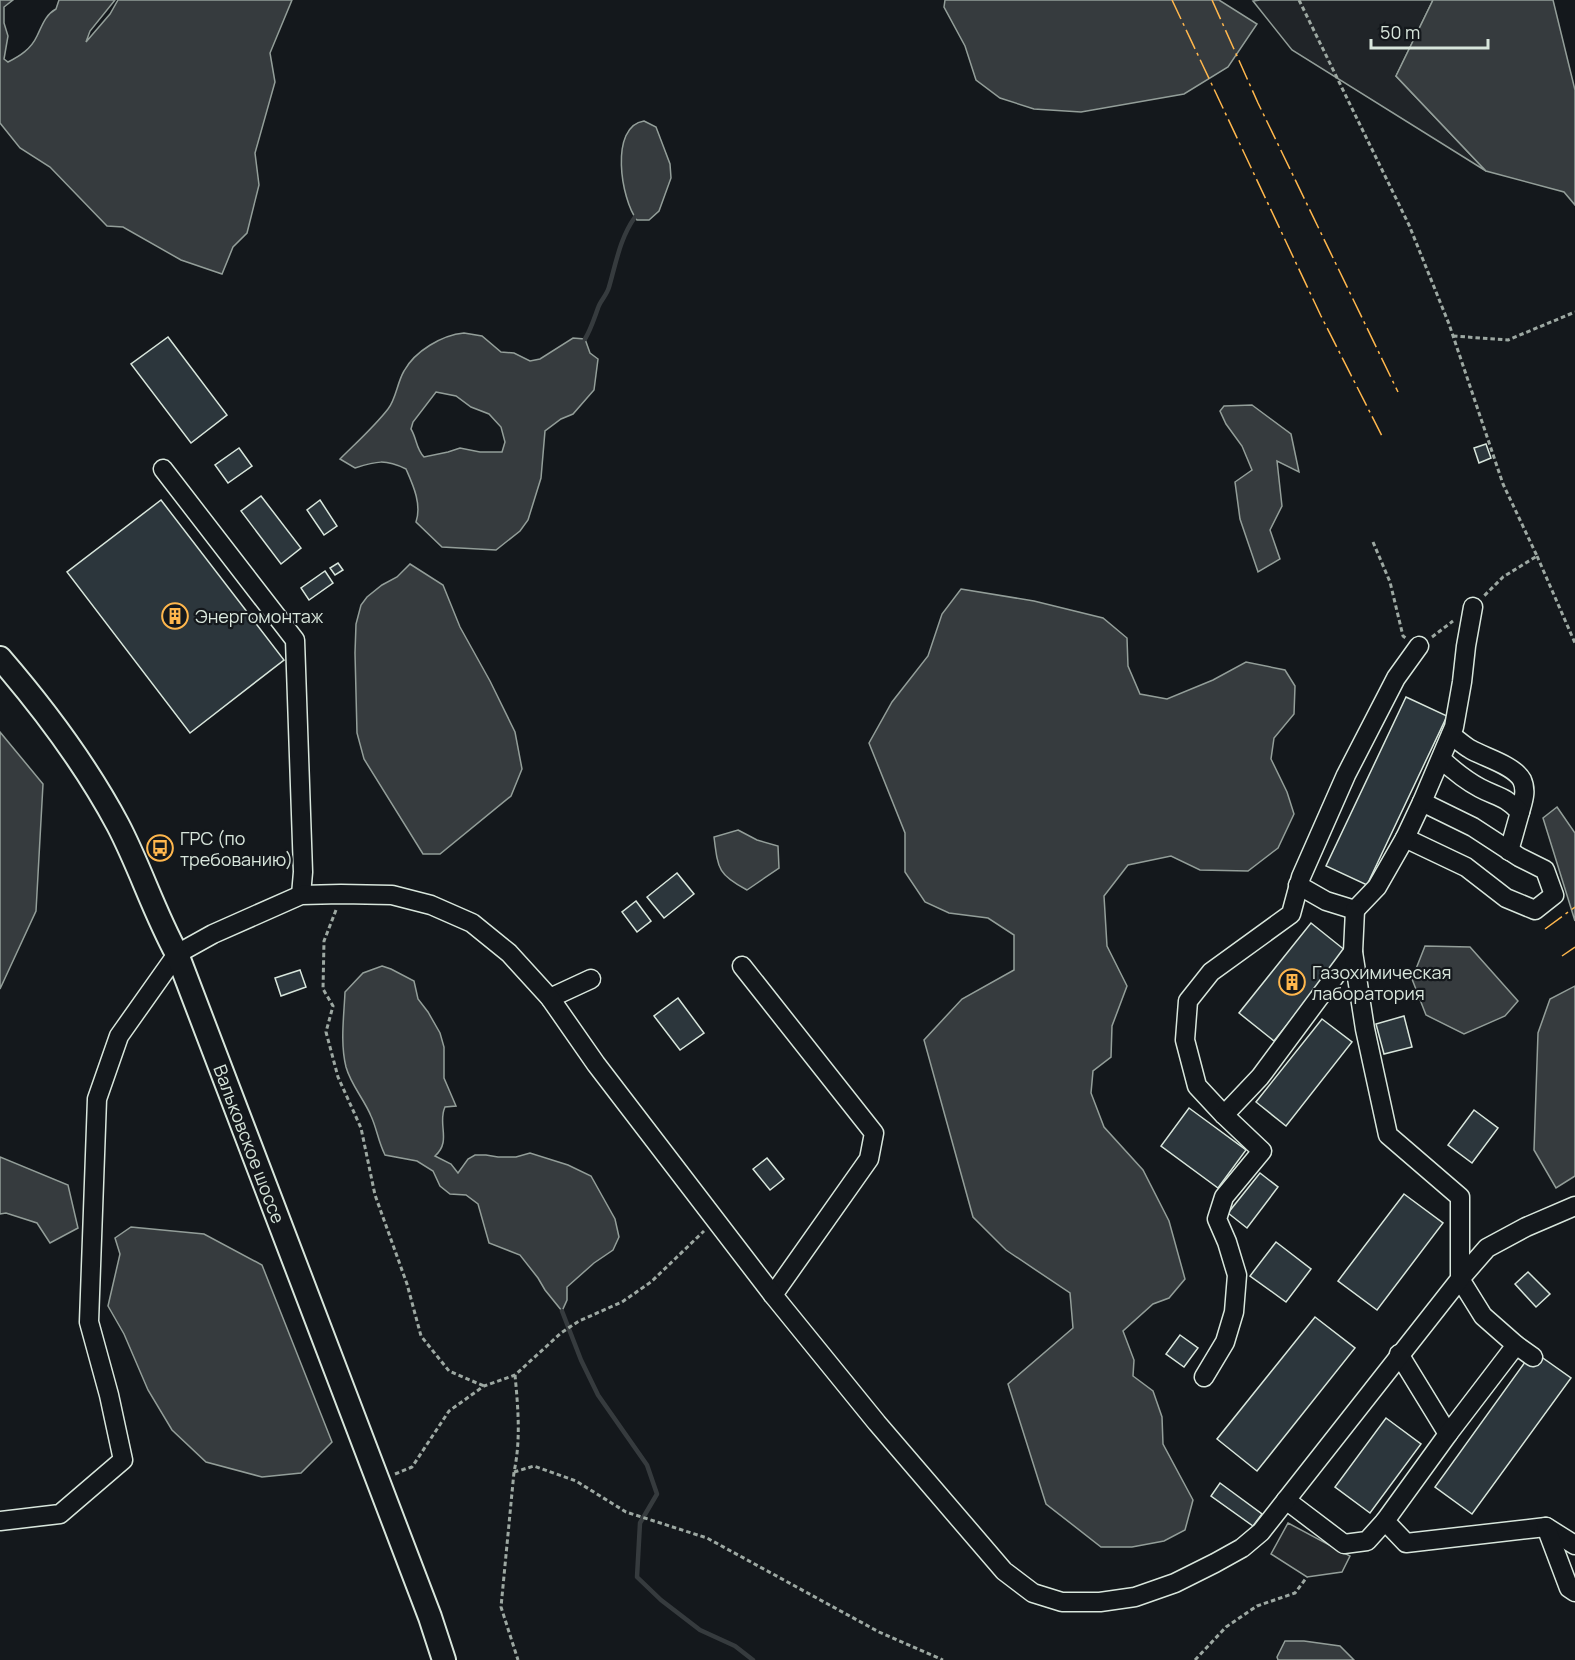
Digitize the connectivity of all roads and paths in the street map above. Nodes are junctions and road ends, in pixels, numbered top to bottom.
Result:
1 (1299, 0) edge
2 (1575, 312) edge
3 (1453, 336) junction
4 (163, 469) dead end
5 (1373, 542) dead end
6 (1537, 556) junction
7 (1473, 607) junction
8 (1575, 643) edge
9 (1419, 646) junction
10 (0, 658) edge
11 (1451, 735) junction
12 (1441, 759) junction
13 (1422, 802) junction
14 (1520, 812) junction
15 (1405, 838) junction
16 (1509, 851) junction
17 (1298, 885) junction
18 (341, 894) junction
19 (301, 895) junction
20 (1355, 910) junction
21 (1353, 952) junction
22 (177, 954) junction
23 (742, 966) dead end
24 (591, 979) dead end
25 (550, 998) junction
26 (1224, 1115) junction
27 (1575, 1206) edge
28 (716, 1219) junction
29 (1460, 1279) junction
30 (773, 1294) junction
31 (1516, 1345) junction
32 (1399, 1354) junction
33 (1533, 1357) dead end
34 (515, 1375) junction
35 (1204, 1377) dead end
36 (484, 1386) junction
37 (1448, 1434) junction
38 (514, 1472) junction
39 (378, 1482) junction
40 (1286, 1500) junction
41 (0, 1521) edge
42 (1385, 1521) junction
43 (1546, 1527) junction
44 (1575, 1545) edge
45 (1307, 1576) dead end
46 (1575, 1592) edge
47 (444, 1660) edge
48 (518, 1660) edge
49 (943, 1660) edge
50 (1195, 1660) edge

1 - 3 path
2 - 3 path
3 - 6 path
4 - 19 lane
5 - 9 path
6 - 7 path
6 - 8 path
7 - 9 path
7 - 11 lane
9 - 17 lane
10 - 22 main road, Вальковское шоссе
11 - 12 lane
11 - 14 lane
12 - 13 lane
12 - 14 lane
13 - 15 lane
13 - 16 lane
14 - 16 lane
15 - 16 lane
15 - 20 lane
17 - 20 lane
17 - 26 lane
18 - 19 lane
18 - 25 lane
18 - 36 path
19 - 22 lane
20 - 21 lane
21 - 26 lane
21 - 29 lane
22 - 39 main road, Вальковское шоссе
22 - 41 lane
23 - 30 lane
24 - 25 lane
25 - 28 lane
26 - 35 lane
27 - 29 lane
28 - 30 lane
28 - 34 path
29 - 31 lane
29 - 32 lane
30 - 40 lane
31 - 33 lane
31 - 37 lane
32 - 37 lane
32 - 40 lane
34 - 36 path
34 - 38 path
36 - 39 path
37 - 42 lane
38 - 48 path
38 - 49 path
39 - 47 main road, Вальковское шоссе
40 - 42 lane
42 - 43 lane
43 - 44 lane
43 - 46 lane
45 - 50 path

